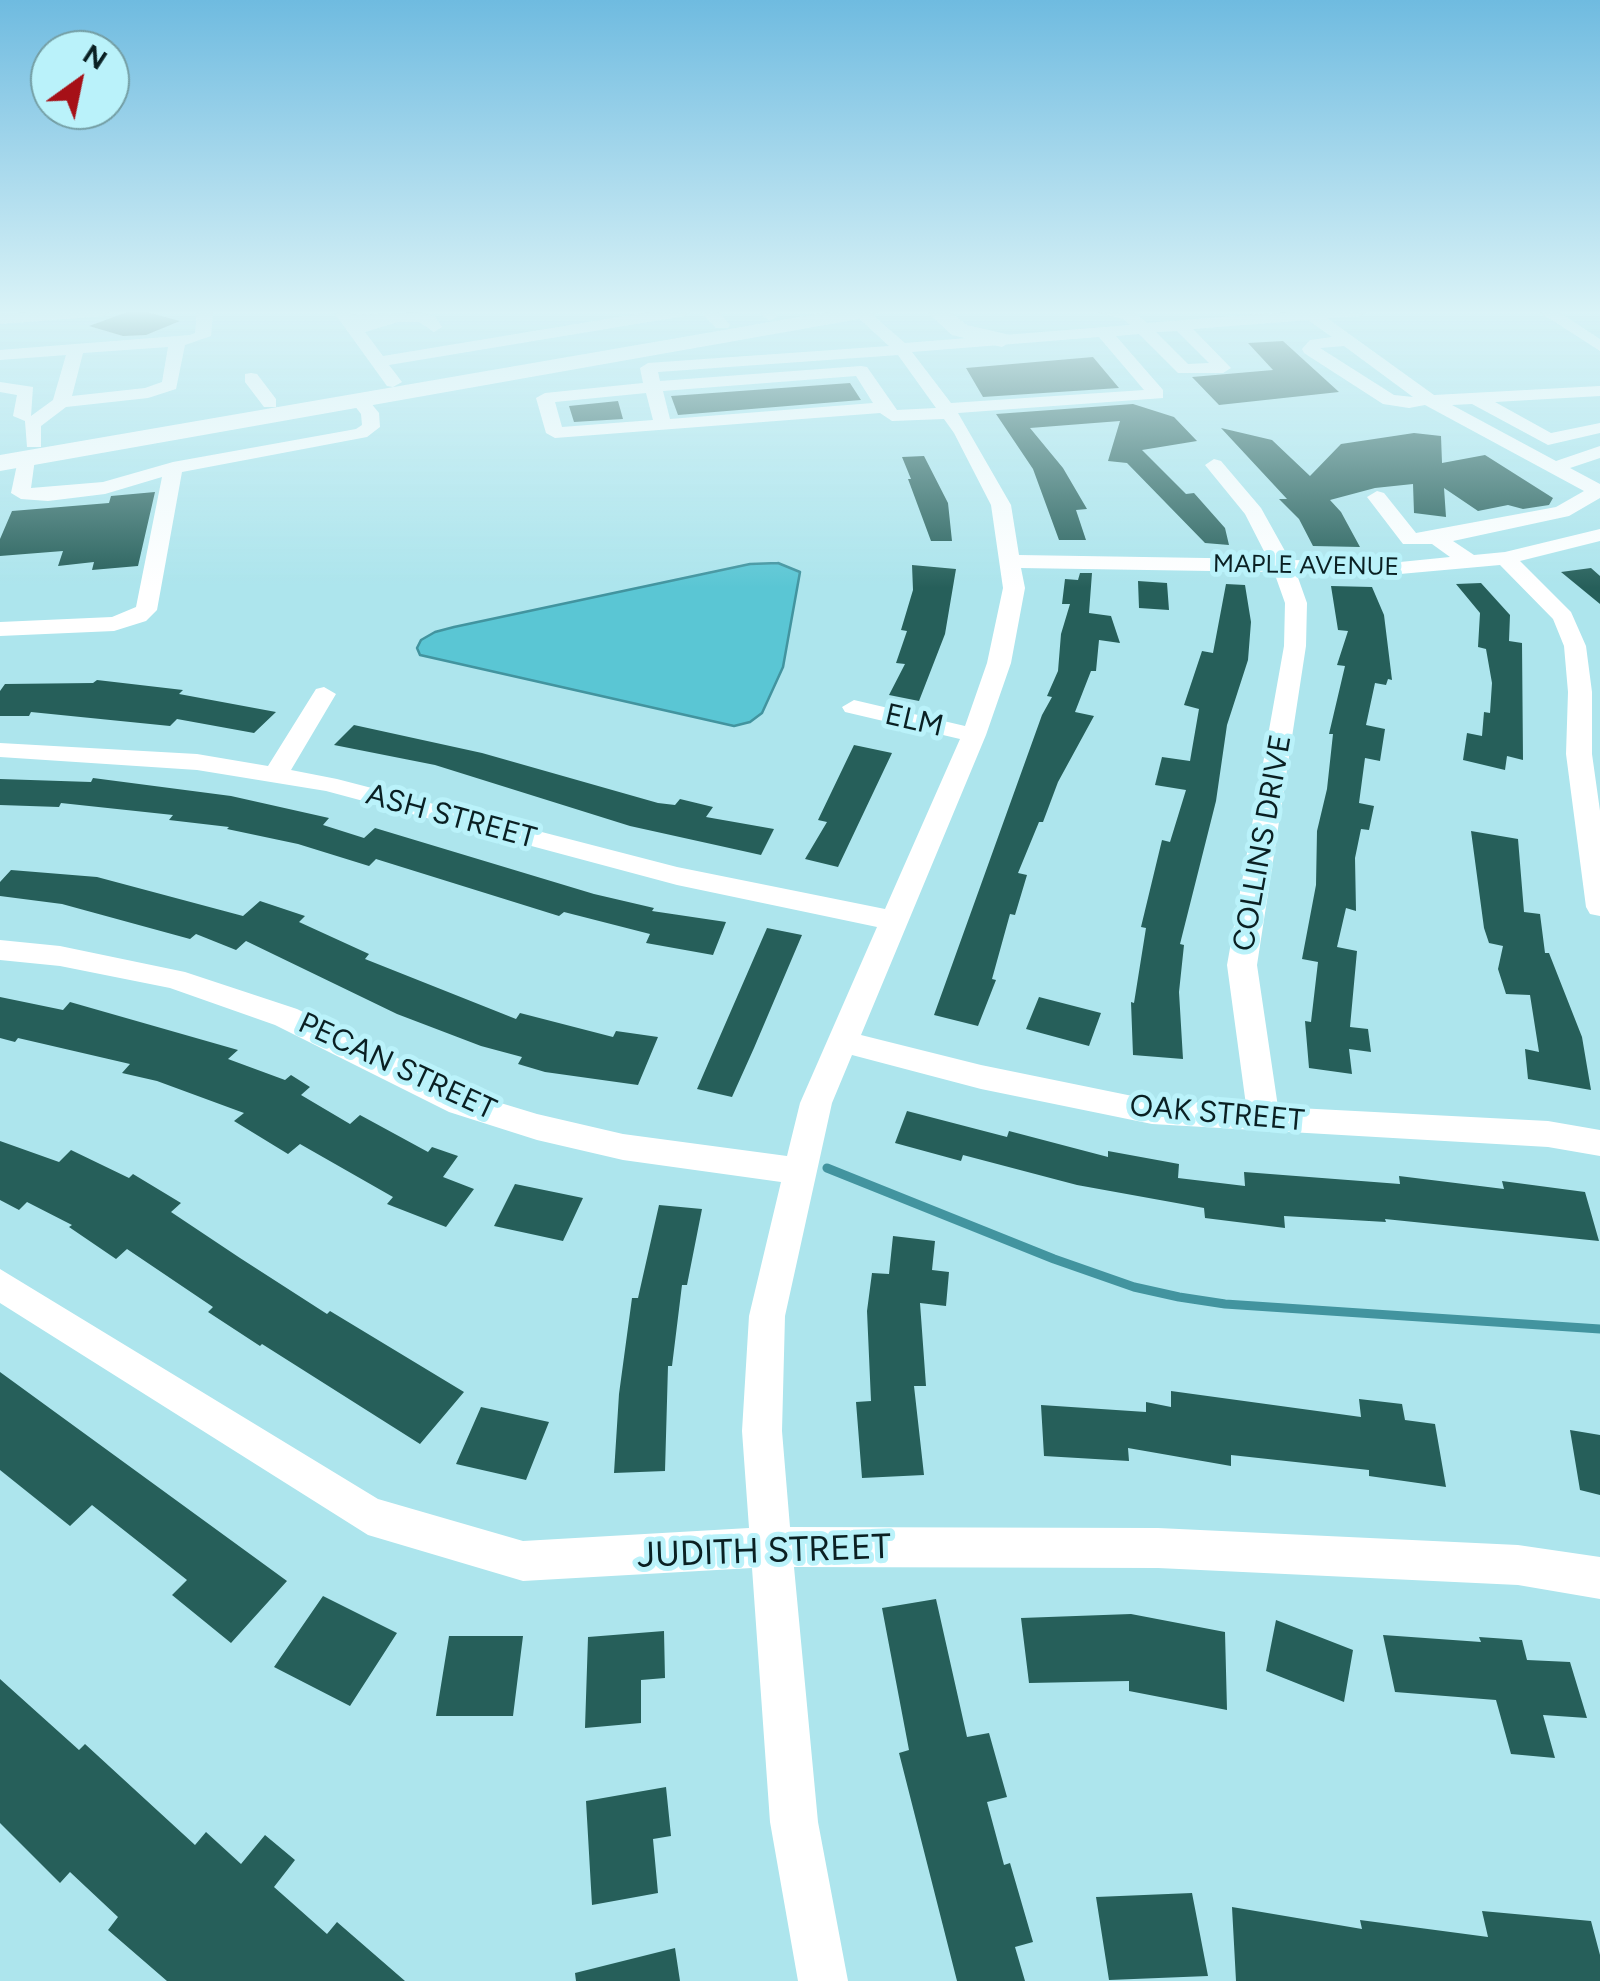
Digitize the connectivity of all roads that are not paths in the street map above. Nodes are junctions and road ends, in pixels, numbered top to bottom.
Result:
1 (27, 403) edge
2 (60, 403) edge
3 (267, 403) edge
4 (336, 403) edge
5 (362, 403) edge
6 (547, 403) edge
7 (659, 403) edge
8 (744, 403) edge
9 (883, 403) edge
10 (941, 403) edge
11 (1040, 403) edge
12 (1435, 403) edge
13 (1484, 403) edge
14 (885, 407) junction
15 (946, 411) junction
16 (750, 418) junction
17 (0, 420) edge
18 (663, 425) junction
19 (1600, 428) edge
20 (28, 435) junction
21 (0, 449) edge
22 (1600, 452) edge
23 (0, 463) edge
24 (1214, 466) dead end
25 (173, 468) junction
26 (1552, 468) junction
27 (20, 486) junction
28 (1599, 492) edge
29 (1376, 497) dead end
30 (1, 500) edge
31 (1600, 535) edge
32 (1436, 538) junction
33 (1505, 558) junction
34 (1008, 561) junction
35 (1469, 562) junction
36 (1282, 567) junction
37 (0, 629) edge
38 (324, 694) dead end
39 (854, 708) dead end
40 (974, 735) junction
41 (0, 750) edge
42 (275, 776) junction
43 (1600, 908) edge
44 (896, 920) junction
45 (0, 950) edge
46 (840, 1041) junction
47 (1264, 1120) junction
48 (1600, 1142) edge
49 (798, 1171) junction
50 (0, 1284) edge
51 (771, 1547) junction
52 (1600, 1578) edge
53 (824, 1981) edge

1 - 20 street
2 - 20 street
3 - 20 main road
4 - 20 main road
5 - 25 street
6 - 18 street
7 - 18 street
8 - 16 street
9 - 14 street
10 - 15 street
11 - 15 street
12 - 26 street
13 - 19 street
14 - 15 street
14 - 16 street
15 - 34 street
16 - 18 street
17 - 20 street
20 - 21 main road
20 - 23 main road
20 - 27 street
22 - 26 street
24 - 36 street, COLLINS DRIVE
25 - 27 street
25 - 37 street
26 - 28 street
27 - 30 street
28 - 32 street
29 - 32 street
31 - 33 street, MAPLE AVENUE
32 - 35 street
33 - 35 street, MAPLE AVENUE
33 - 43 street
34 - 36 street, MAPLE AVENUE
34 - 40 street
35 - 36 street, MAPLE AVENUE
36 - 47 street, COLLINS DRIVE
38 - 42 street
39 - 40 street, ELM
40 - 44 street
41 - 42 street, ASH STREET
42 - 44 street, ASH STREET
44 - 46 street
45 - 49 street, PECAN STREET
46 - 47 street, OAK STREET
46 - 49 street
47 - 48 street, OAK STREET
49 - 51 street
50 - 51 street, JUDITH STREET
51 - 52 street, JUDITH STREET
51 - 53 street

